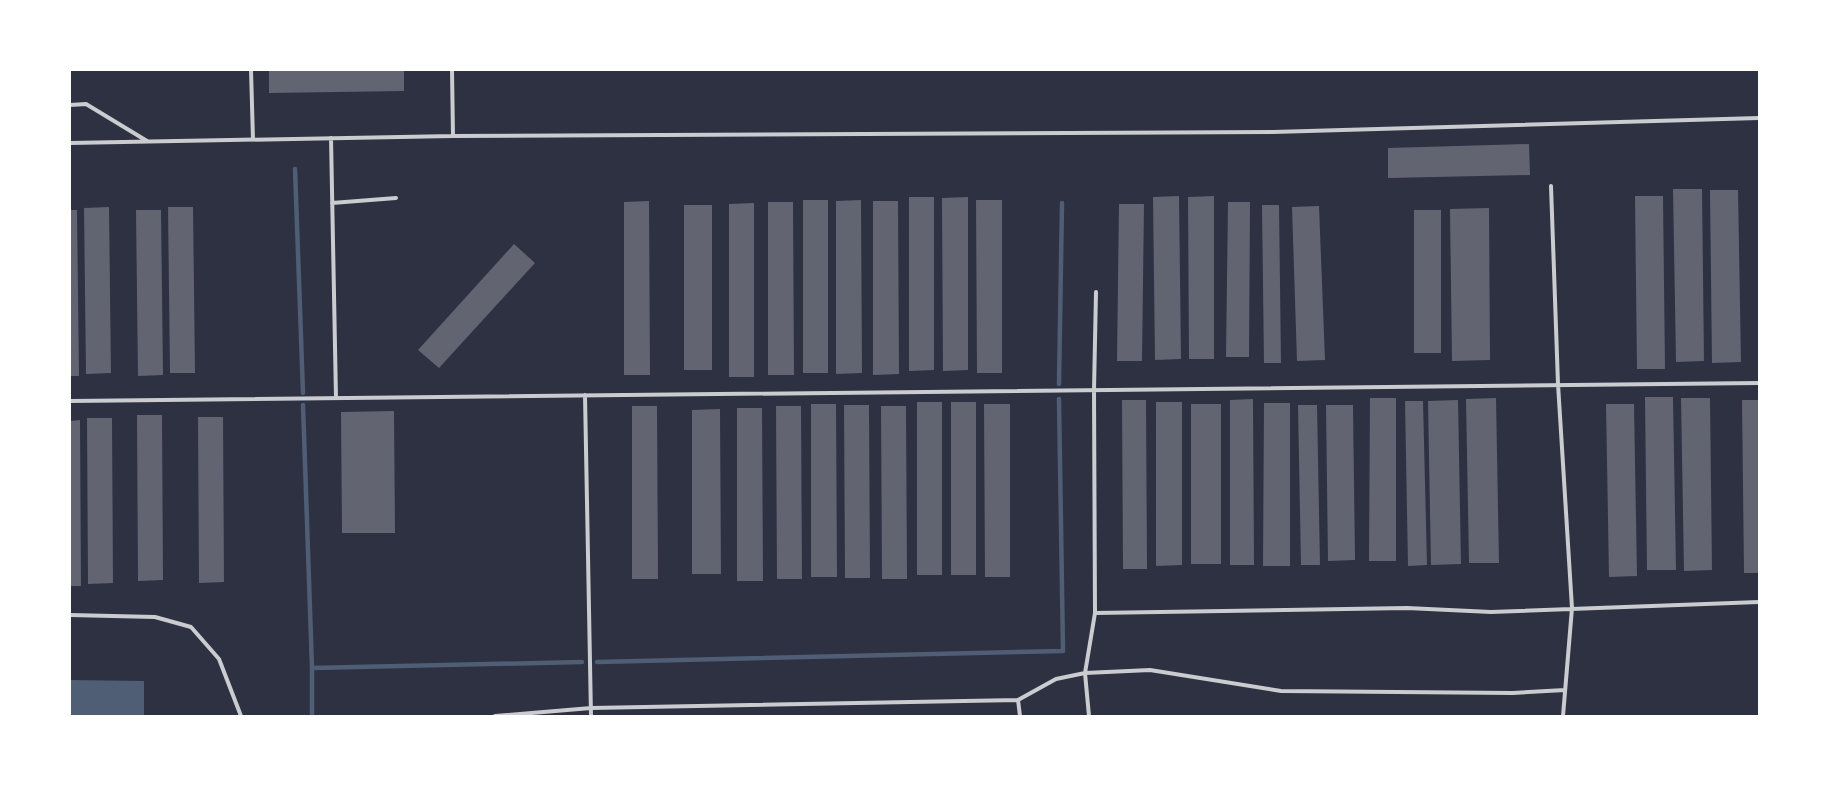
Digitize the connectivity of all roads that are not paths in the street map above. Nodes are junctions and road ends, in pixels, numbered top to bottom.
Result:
1 (251, 70) edge
2 (452, 70) edge
3 (70, 105) edge
4 (1759, 118) edge
5 (453, 136) junction
6 (330, 138) junction
7 (253, 140) junction
8 (147, 141) junction
9 (70, 143) edge
10 (1551, 186) dead end
11 (396, 198) dead end
12 (332, 203) junction
13 (1096, 292) dead end
14 (1759, 383) edge
15 (1558, 384) junction
16 (1094, 390) junction
17 (585, 395) junction
18 (336, 398) junction
19 (70, 401) edge
20 (1759, 602) edge
21 (1572, 608) junction
22 (1095, 613) junction
23 (70, 615) edge
24 (1085, 673) junction
25 (1565, 690) junction
26 (1018, 700) junction
27 (591, 708) junction
28 (241, 716) edge
29 (495, 716) edge
30 (591, 716) edge
31 (1020, 716) edge
32 (1089, 716) edge
33 (1563, 716) edge

1 - 7 lane
2 - 5 lane
3 - 8 lane
4 - 5 lane
5 - 6 lane
6 - 7 lane
6 - 12 lane
7 - 8 lane
8 - 9 lane
10 - 15 lane
11 - 12 lane
12 - 18 lane
13 - 16 lane
14 - 15 lane
15 - 16 lane
15 - 21 lane
16 - 17 lane
16 - 22 lane
17 - 18 lane
17 - 27 lane
18 - 19 lane
20 - 21 lane
21 - 22 lane
21 - 25 lane
22 - 24 lane
23 - 28 lane
24 - 25 lane
24 - 26 lane
24 - 32 lane
25 - 33 lane
26 - 27 lane
26 - 31 lane
27 - 29 lane
27 - 30 lane

